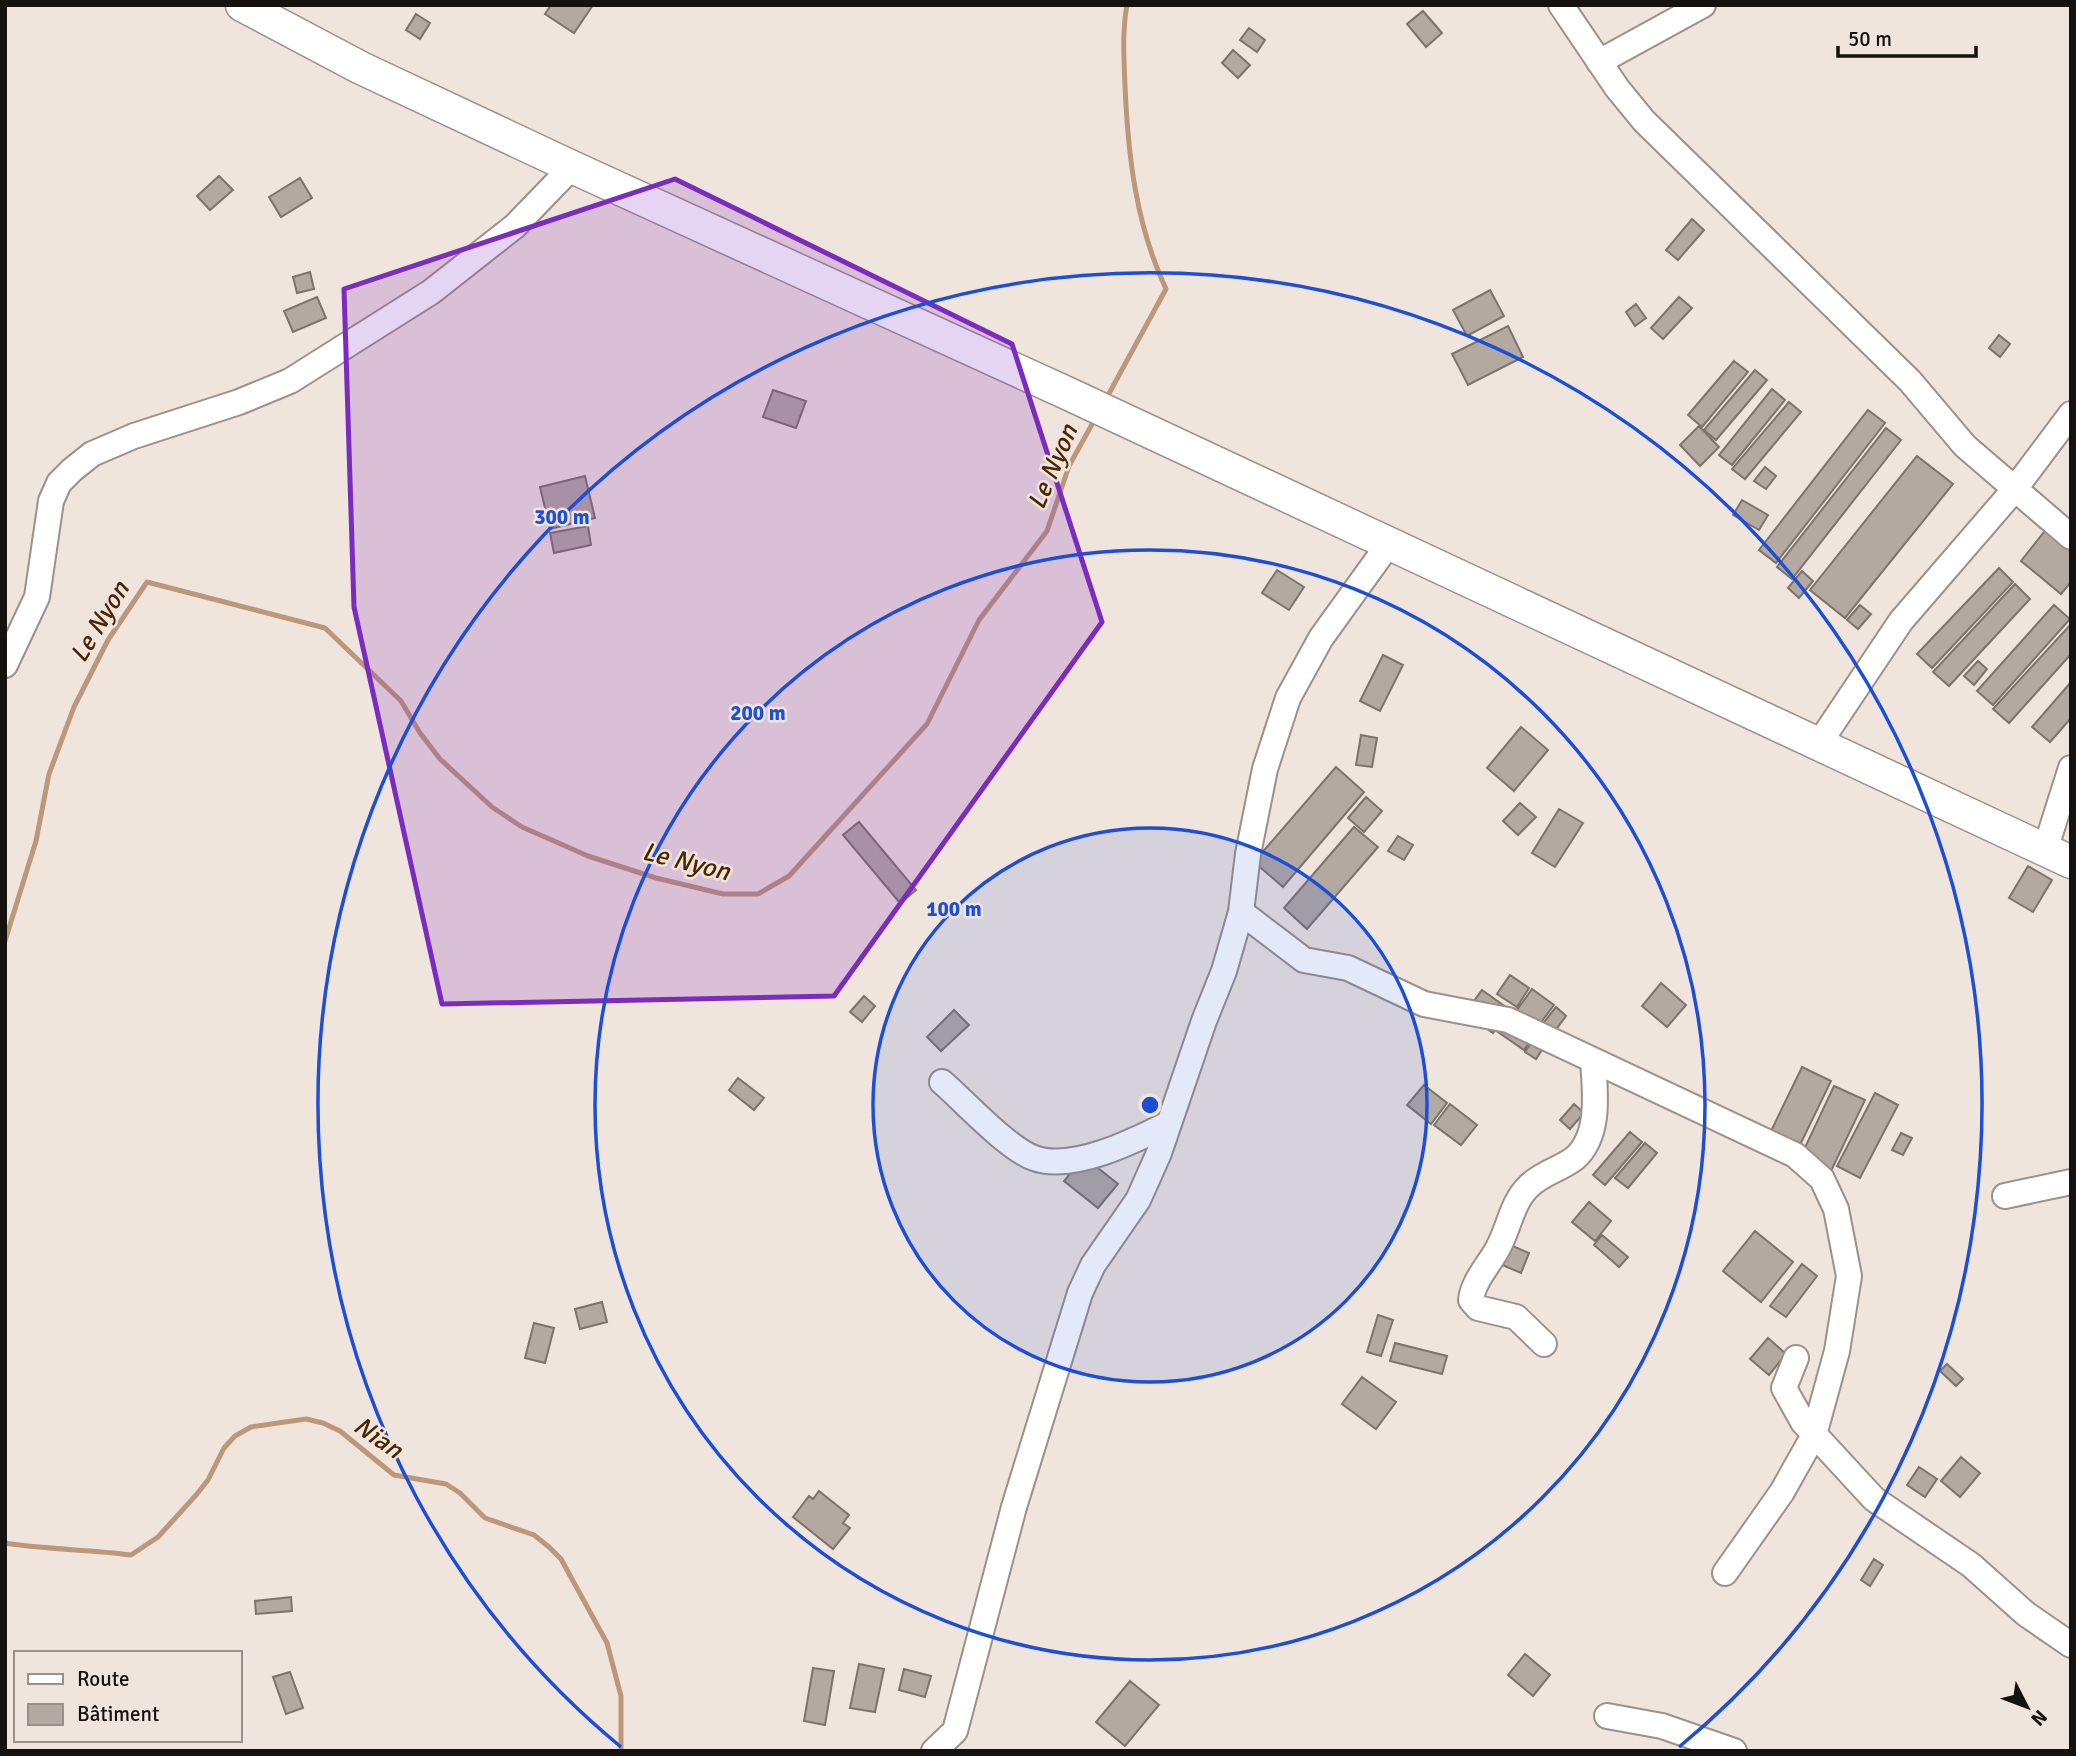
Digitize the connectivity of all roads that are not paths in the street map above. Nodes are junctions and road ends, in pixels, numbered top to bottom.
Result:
1 (242, 5) edge
2 (1561, 5) edge
3 (1703, 5) edge
4 (1599, 62) junction
5 (572, 167) junction
6 (2071, 414) edge
7 (2014, 490) junction
8 (2071, 537) edge
9 (1388, 545) junction
10 (5, 665) edge
11 (1818, 745) junction
12 (2071, 768) edge
13 (2058, 856) edge
14 (1241, 912) junction
15 (1593, 1060) junction
16 (942, 1082) dead end
17 (1168, 1124) junction
18 (2071, 1182) edge
19 (2005, 1196) dead end
20 (1544, 1344) dead end
21 (1796, 1358) dead end
22 (1814, 1435) junction
23 (1725, 1573) dead end
24 (2071, 1645) edge
25 (1607, 1716) dead end
26 (934, 1751) edge
27 (1734, 1751) edge

1 - 5 main road
2 - 4 street
3 - 4 street
4 - 7 street
5 - 9 main road
5 - 10 street
6 - 7 street
7 - 8 street
7 - 11 street
9 - 11 main road
9 - 14 street
11 - 13 main road
12 - 13 street
14 - 15 street
14 - 17 street
15 - 20 street
15 - 22 street
16 - 17 street
17 - 26 street
18 - 19 street
21 - 22 street
22 - 23 street
22 - 24 street
25 - 27 street

